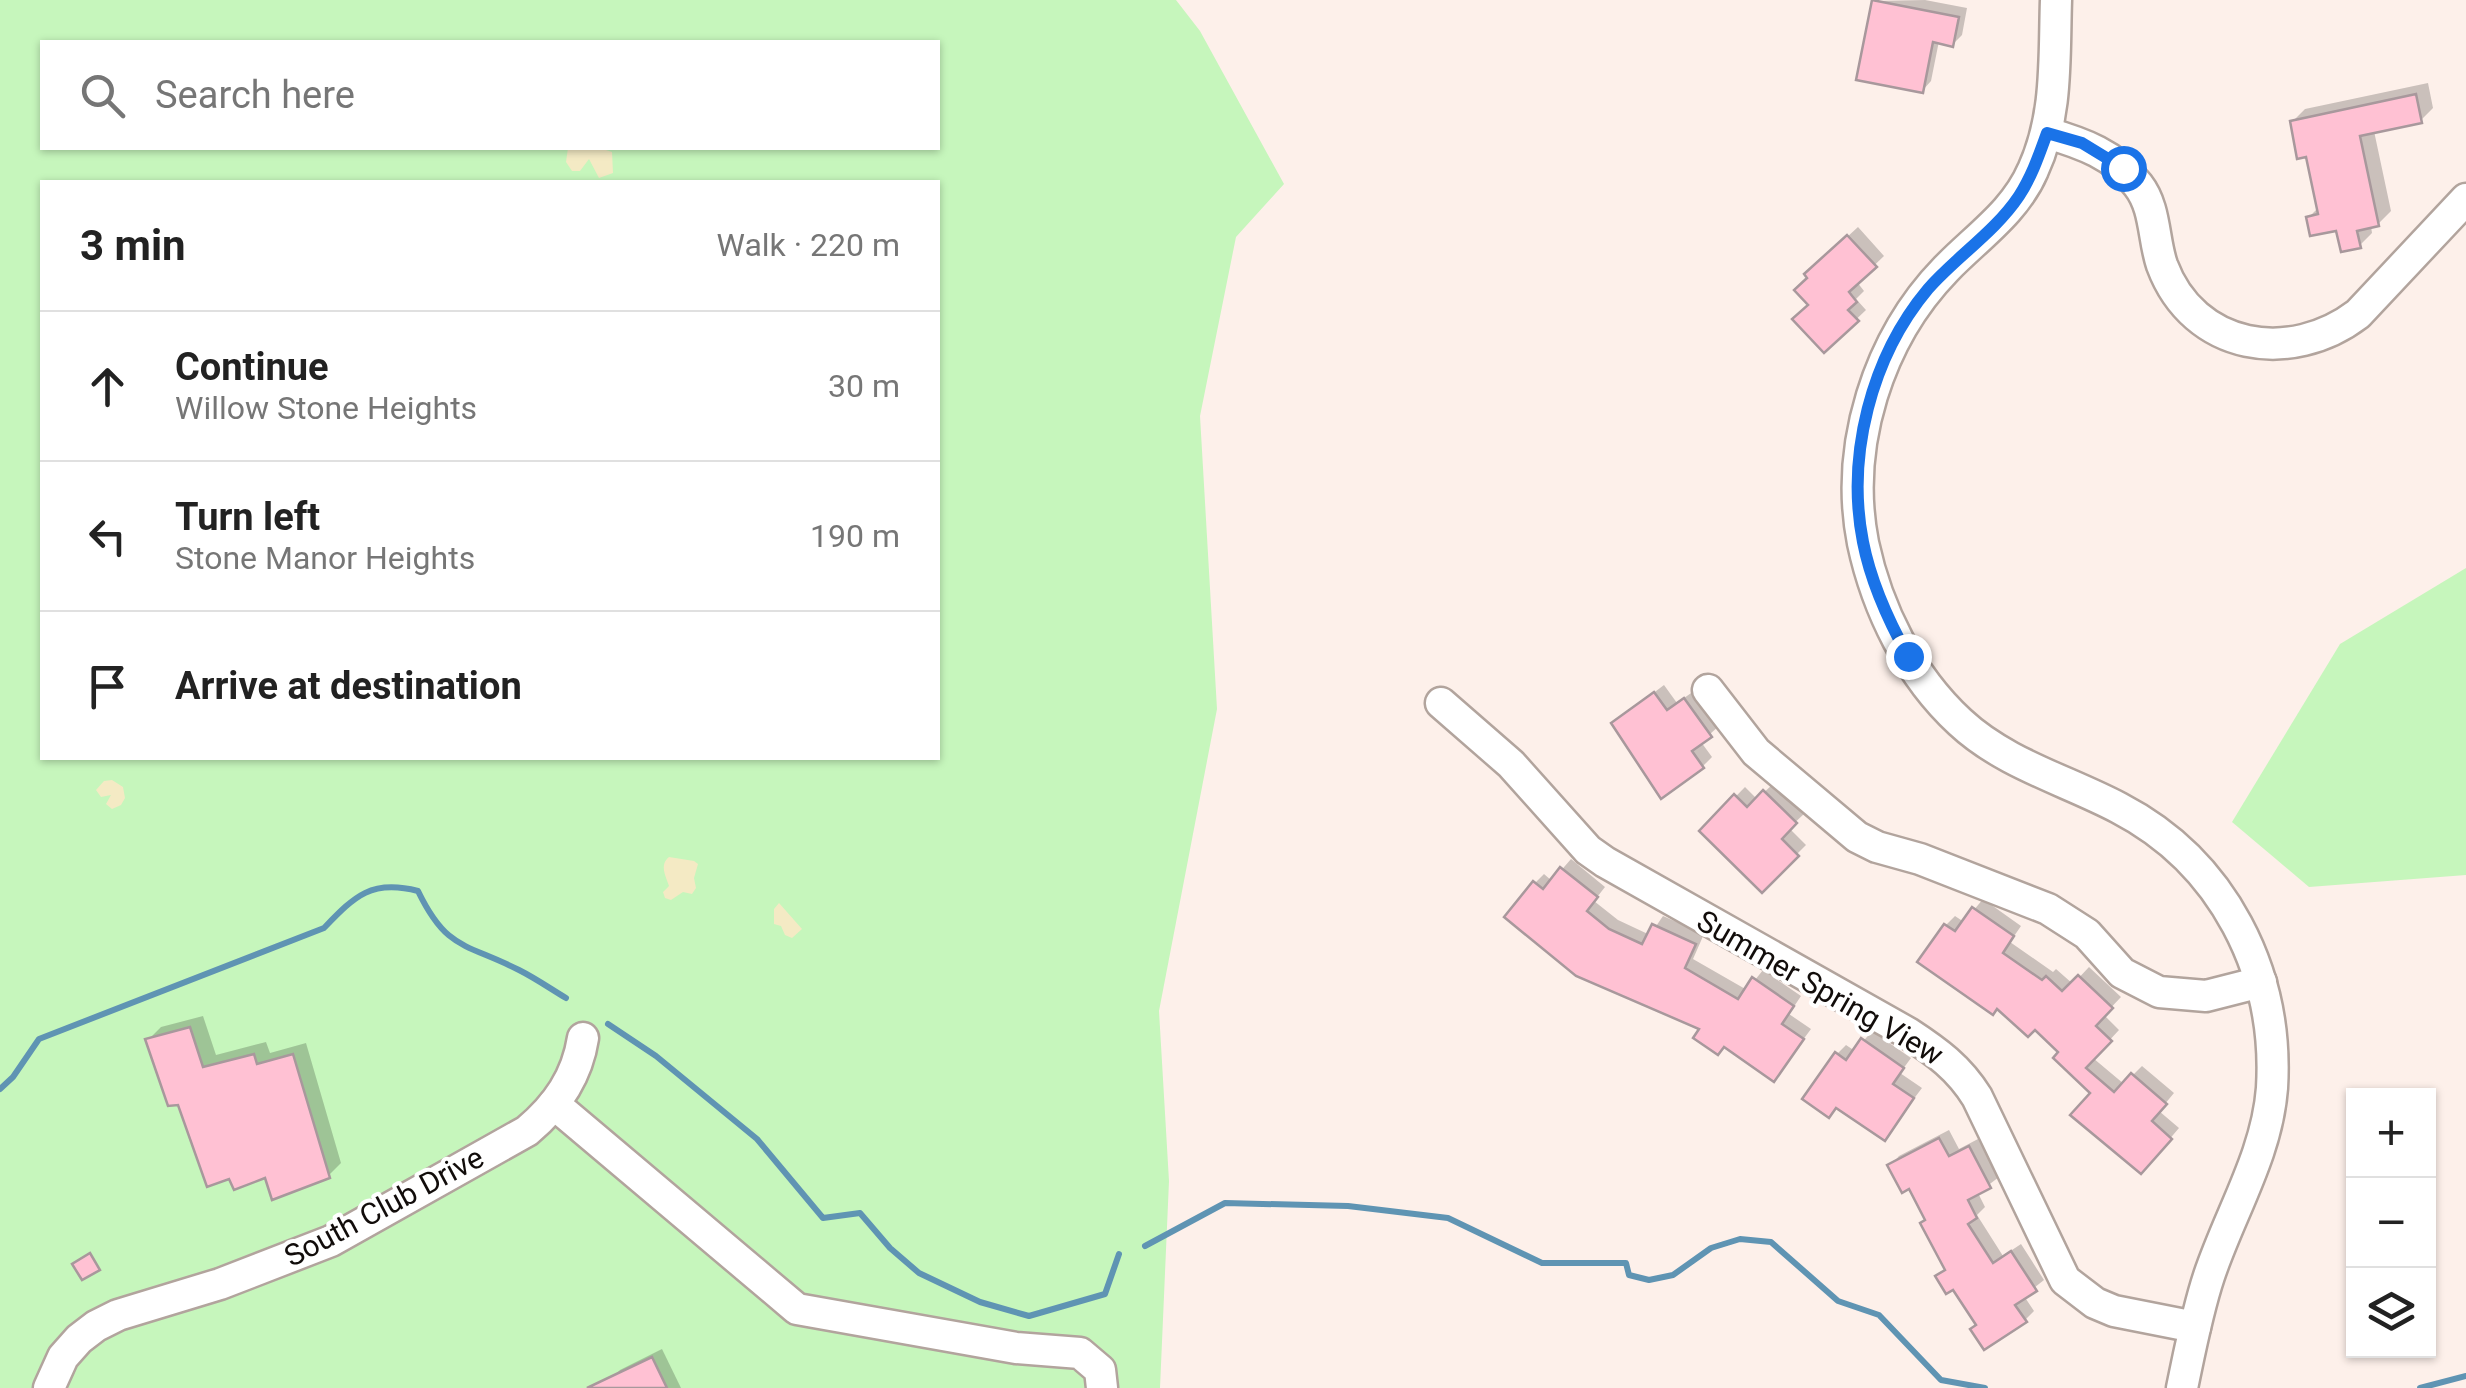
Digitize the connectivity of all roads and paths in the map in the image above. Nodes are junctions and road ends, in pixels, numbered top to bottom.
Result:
1 (2056, 0) edge
2 (2047, 133) junction
3 (2466, 199) edge
4 (1708, 690) dead end
5 (1442, 703) dead end
6 (2261, 982) junction
7 (582, 1038) dead end
8 (554, 1104) junction
9 (2195, 1327) junction
10 (49, 1388) edge
11 (1102, 1388) edge
12 (2182, 1388) edge

1 - 2 street
2 - 3 street
2 - 6 street
4 - 6 street
5 - 9 street, Summer Spring View
6 - 9 street
7 - 8 street, South Club Drive
8 - 10 street, South Club Drive
8 - 11 street
9 - 12 street

